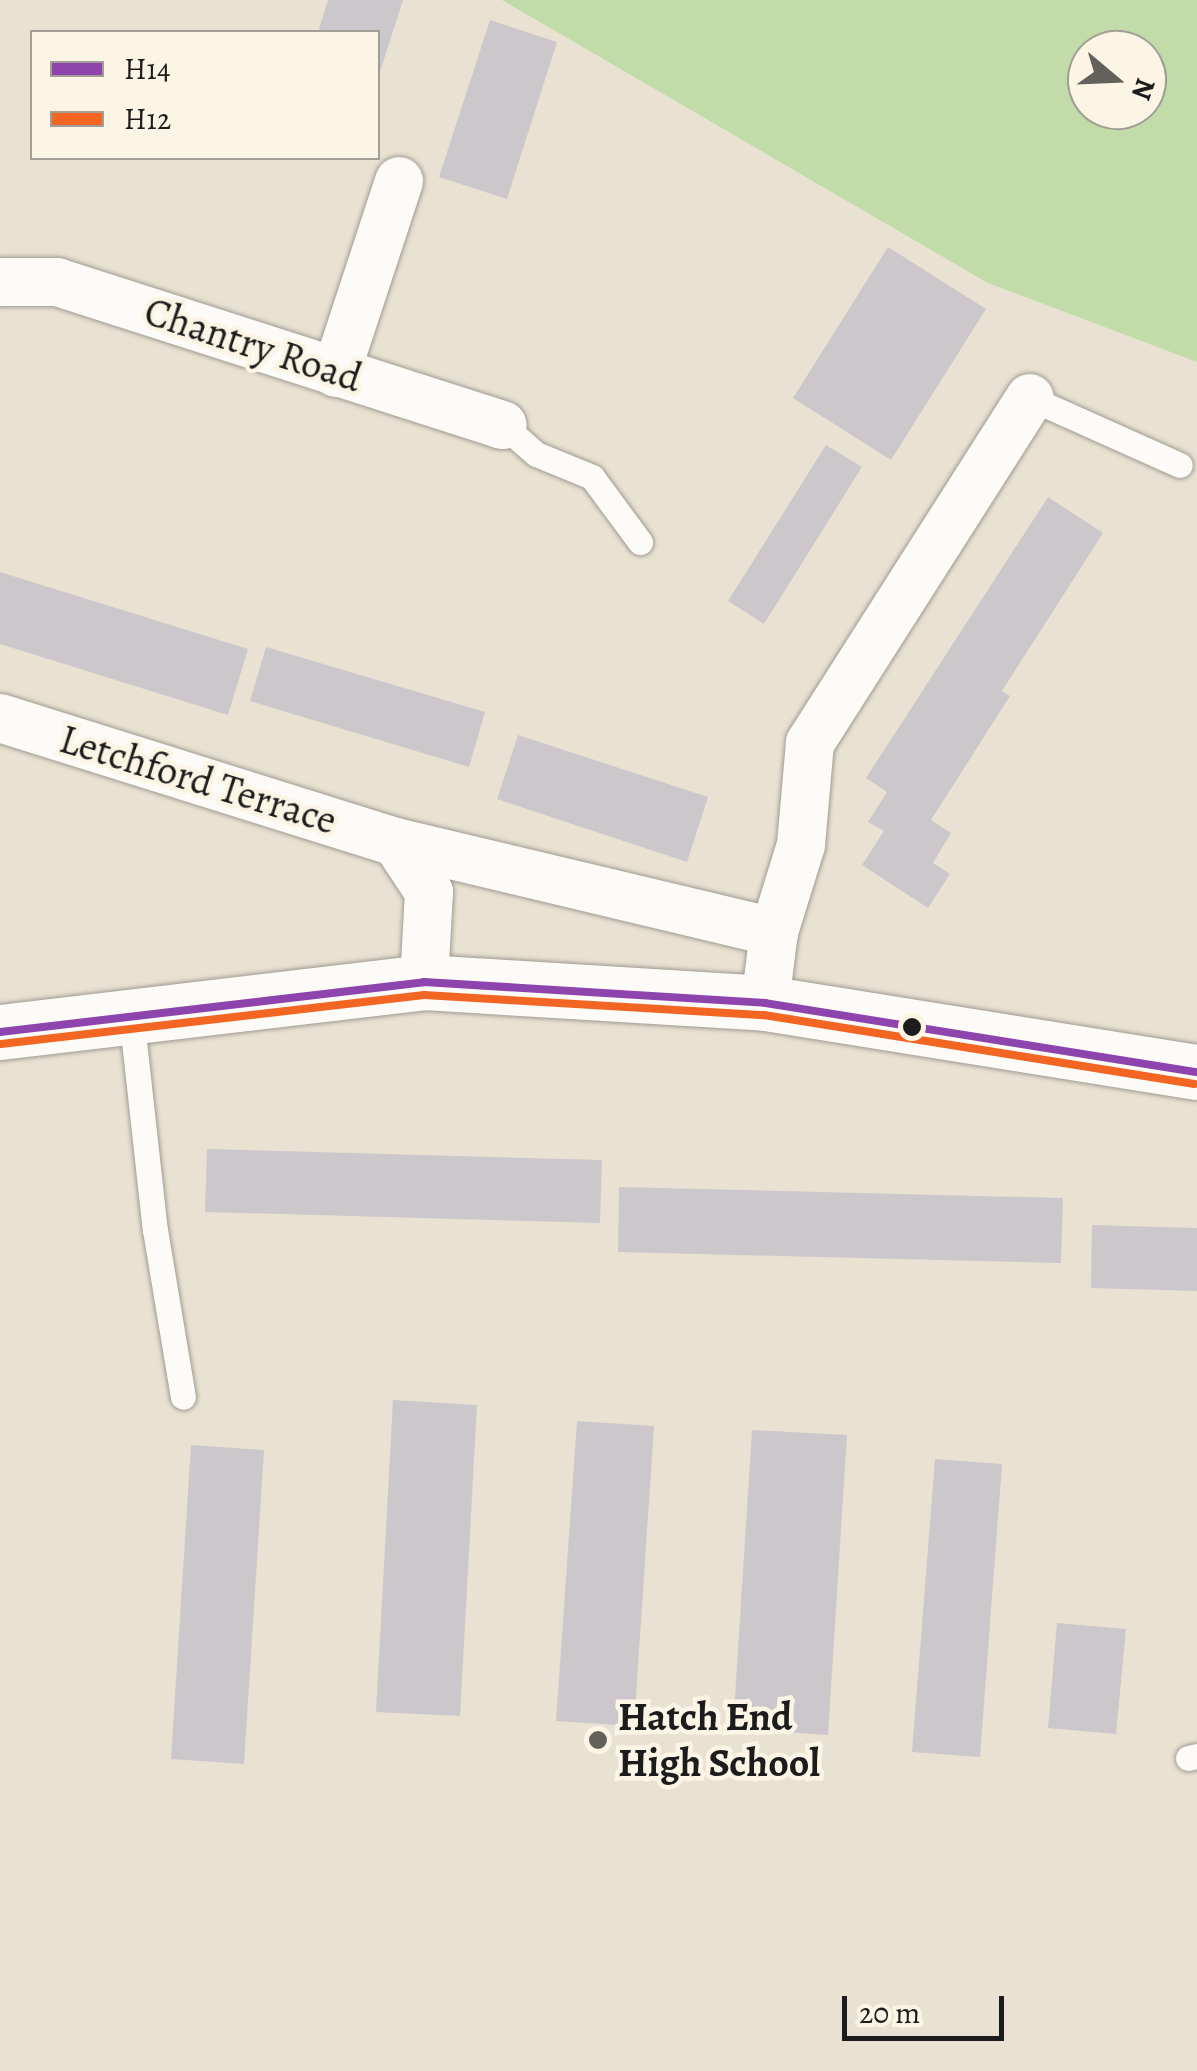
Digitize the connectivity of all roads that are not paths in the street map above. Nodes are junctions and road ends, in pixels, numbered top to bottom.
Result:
1 (399, 181) dead end
2 (0, 282) edge
3 (336, 373) junction
4 (1030, 398) joint
5 (503, 426) joint
6 (1180, 465) dead end
7 (640, 542) dead end
8 (0, 718) edge
9 (396, 842) junction
10 (774, 932) junction
11 (424, 982) junction
12 (765, 1003) junction
13 (131, 1014) junction
14 (0, 1032) edge
15 (1197, 1072) edge
16 (183, 1397) dead end

1 - 3 street
2 - 3 street, Chantry Road
3 - 5 street, Chantry Road
4 - 6 lane
4 - 10 street
5 - 7 lane
8 - 9 street, Letchford Terrace
9 - 10 street, Letchford Terrace
9 - 11 street
10 - 12 street
11 - 12 street
11 - 13 street
12 - 15 street
13 - 14 street
13 - 16 lane

